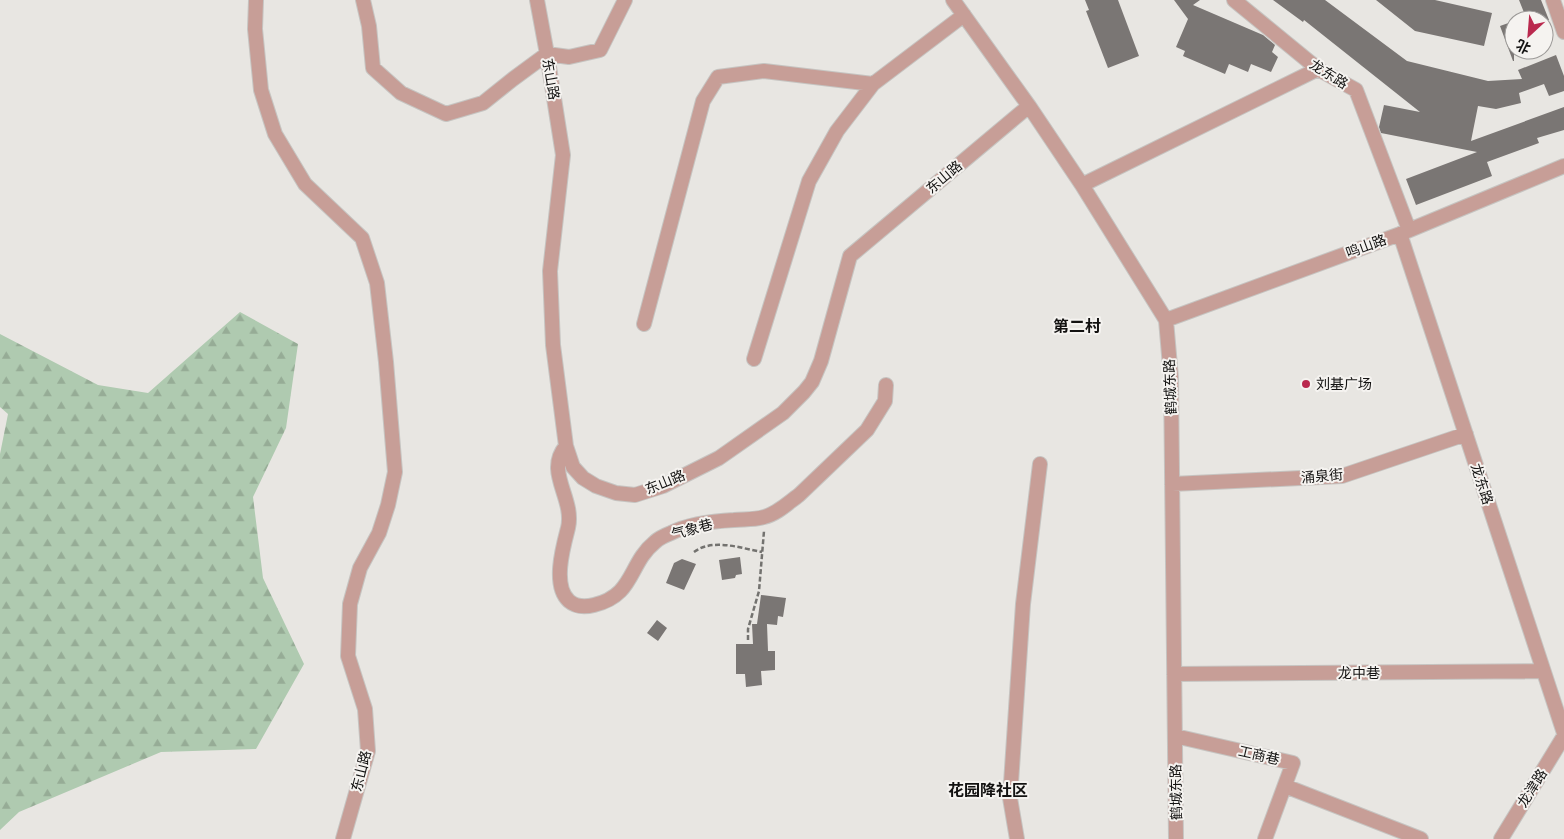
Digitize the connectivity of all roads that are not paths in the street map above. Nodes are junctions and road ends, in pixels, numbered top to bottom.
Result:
1 (256, 0) edge
2 (363, 0) edge
3 (536, 0) edge
4 (625, 0) edge
5 (953, 0) edge
6 (1234, 0) edge
7 (1553, 0) edge
8 (964, 15) junction
9 (1564, 32) edge
10 (547, 54) junction
11 (1318, 69) junction
12 (874, 84) junction
13 (1029, 106) junction
14 (1564, 166) edge
15 (1082, 185) junction
16 (1404, 232) junction
17 (1166, 320) junction
18 (644, 324) dead end
19 (754, 359) dead end
20 (886, 385) dead end
21 (1466, 434) junction
22 (566, 446) junction
23 (1040, 464) dead end
24 (1172, 484) junction
25 (1544, 671) junction
26 (1174, 674) junction
27 (1564, 735) edge
28 (1175, 736) junction
29 (1284, 786) junction
30 (342, 839) edge
31 (1017, 839) edge
32 (1176, 839) edge
33 (1265, 839) edge
34 (1421, 839) edge
35 (1501, 839) edge

1 - 30 street, 东山路
2 - 10 street
3 - 10 street, 东山路
4 - 10 street
5 - 8 street, 鹤城东路
6 - 11 street, 龙东路
7 - 9 street
8 - 12 street
8 - 13 street, 鹤城东路
10 - 22 street, 东山路
11 - 15 street
11 - 16 street, 龙东路
12 - 18 street
12 - 19 street
13 - 15 street, 鹤城东路
13 - 22 street, 东山路
14 - 16 street, 鸣山路
15 - 17 street, 鹤城东路
16 - 17 street, 鸣山路
16 - 21 street, 龙东路
17 - 24 street, 鹤城东路
20 - 22 street, 气象巷
21 - 24 street, 涌泉街
21 - 25 street, 龙东路
23 - 31 street
24 - 26 street, 鹤城东路
25 - 26 street, 龙中巷
25 - 27 street, 龙东路
26 - 28 street, 鹤城东路
27 - 35 street, 龙津路
28 - 29 street, 工商巷
28 - 32 street, 鹤城东路
29 - 33 street, 工商巷
29 - 34 street

